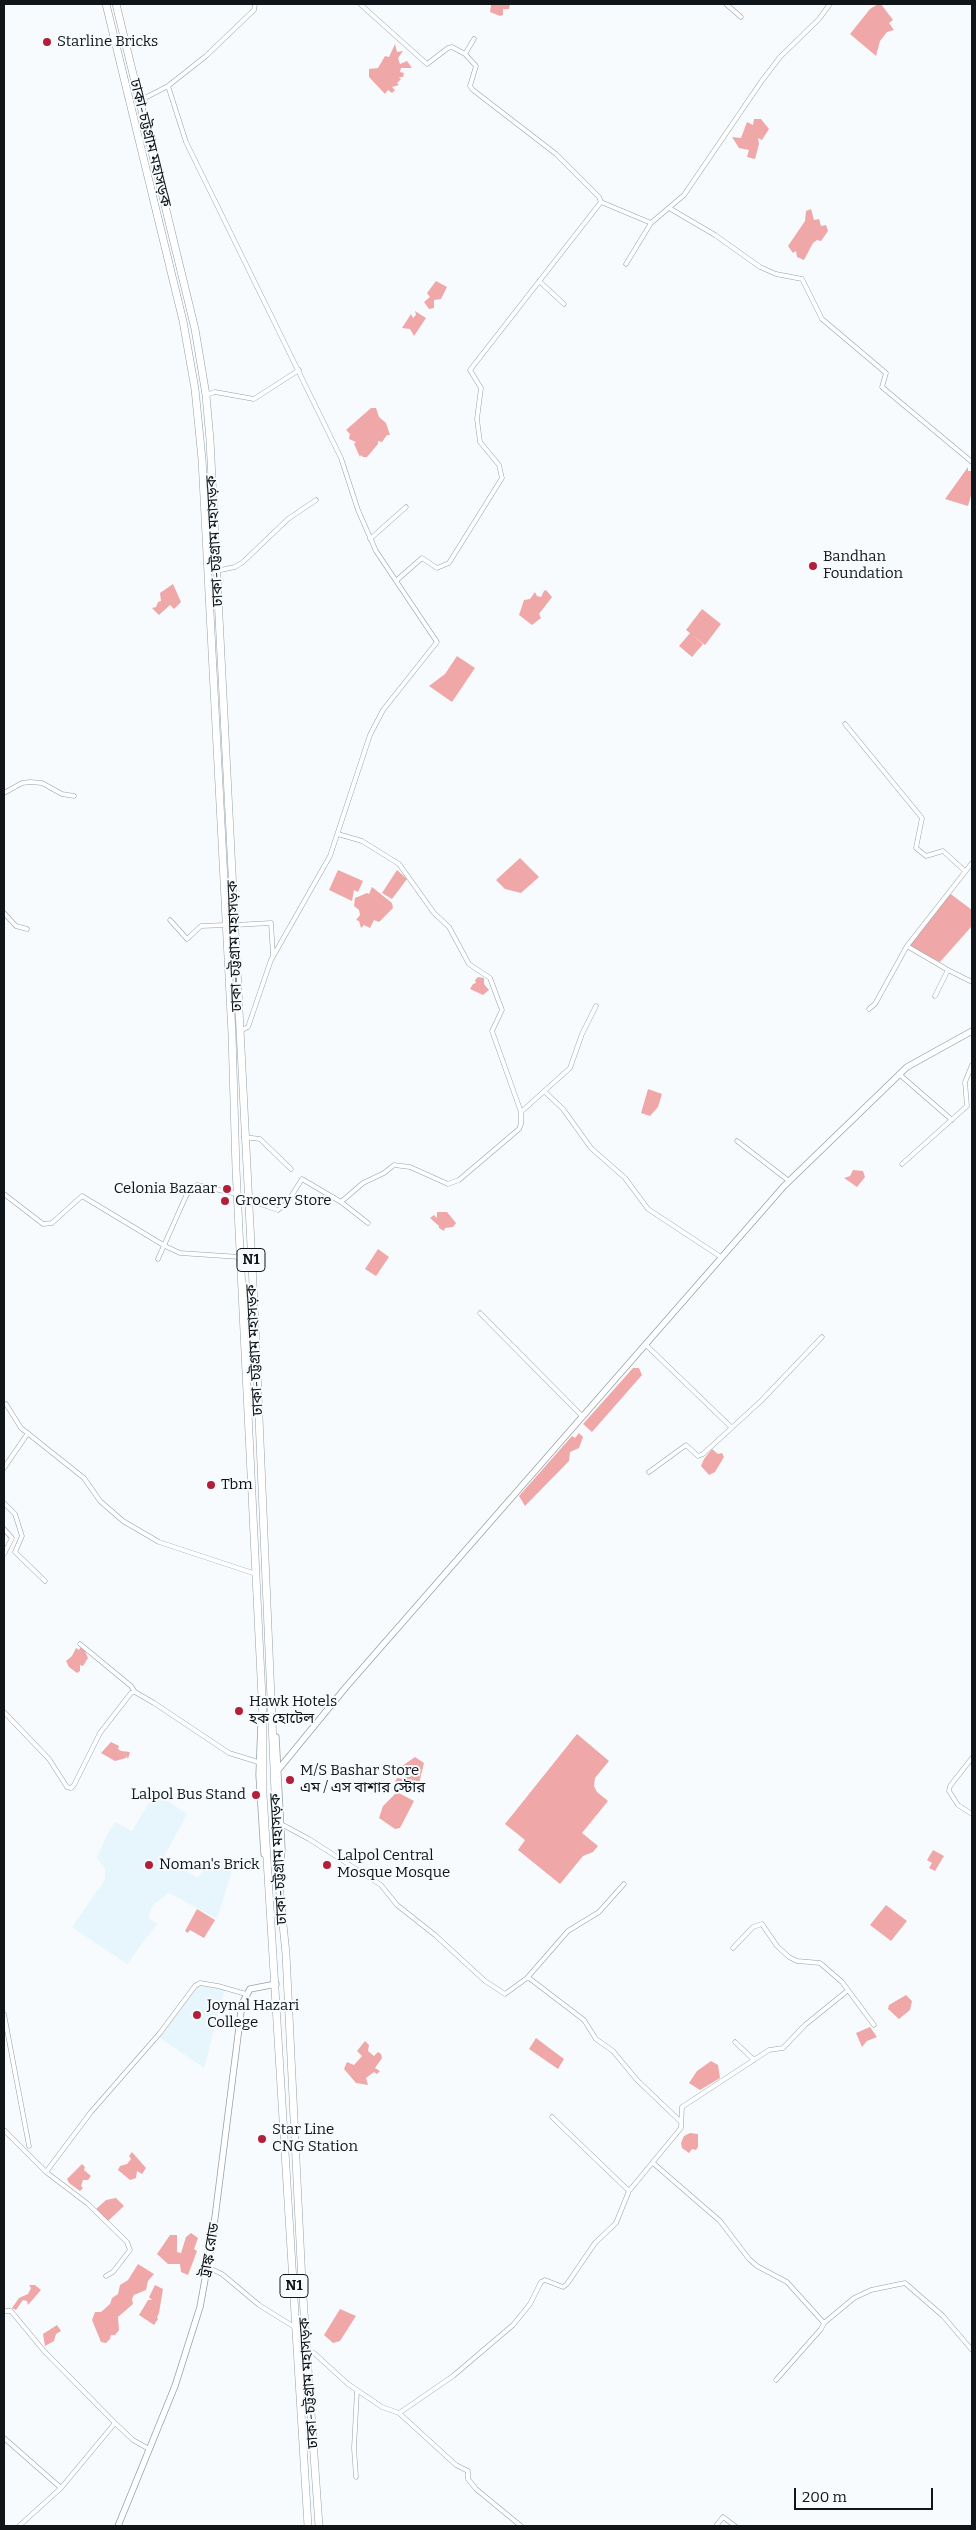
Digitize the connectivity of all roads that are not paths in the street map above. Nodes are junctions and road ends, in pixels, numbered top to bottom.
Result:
1 (106, 4) edge
2 (116, 4) edge
3 (255, 4) edge
4 (360, 4) edge
5 (726, 4) edge
6 (830, 4) edge
7 (741, 17) dead end
8 (474, 39) dead end
9 (465, 54) junction
10 (168, 86) junction
11 (139, 101) junction
12 (601, 202) junction
13 (669, 208) junction
14 (651, 223) junction
15 (626, 264) dead end
16 (539, 281) junction
17 (564, 304) dead end
18 (299, 370) junction
19 (206, 395) junction
20 (972, 462) edge
21 (316, 500) dead end
22 (406, 507) dead end
23 (370, 539) junction
24 (216, 571) junction
25 (397, 580) junction
26 (845, 724) dead end
27 (4, 793) edge
28 (74, 796) dead end
29 (338, 834) junction
30 (972, 863) edge
31 (965, 870) junction
32 (4, 913) edge
33 (170, 920) dead end
34 (226, 925) junction
35 (235, 925) junction
36 (27, 929) dead end
37 (907, 946) junction
38 (273, 957) junction
39 (948, 970) junction
40 (972, 982) edge
41 (935, 996) dead end
42 (596, 1006) dead end
43 (869, 1009) dead end
44 (972, 1031) edge
45 (238, 1032) junction
46 (972, 1066) edge
47 (900, 1074) junction
48 (545, 1092) junction
49 (521, 1112) junction
50 (952, 1120) junction
51 (244, 1137) junction
52 (737, 1141) dead end
53 (902, 1164) dead end
54 (291, 1169) dead end
55 (789, 1181) junction
56 (4, 1194) edge
57 (238, 1194) junction
58 (247, 1199) junction
59 (341, 1202) junction
60 (368, 1223) dead end
61 (165, 1246) junction
62 (240, 1257) junction
63 (721, 1257) junction
64 (158, 1259) dead end
65 (480, 1313) dead end
66 (822, 1336) dead end
67 (646, 1345) junction
68 (245, 1366) junction
69 (256, 1367) junction
70 (257, 1380) junction
71 (246, 1382) junction
72 (6, 1404) dead end
73 (581, 1415) junction
74 (732, 1427) junction
75 (28, 1433) junction
76 (4, 1468) edge
77 (649, 1472) dead end
78 (4, 1503) edge
79 (4, 1529) edge
80 (5, 1548) edge
81 (4, 1554) edge
82 (256, 1574) junction
83 (45, 1580) dead end
84 (80, 1644) dead end
85 (135, 1692) junction
86 (4, 1712) edge
87 (263, 1715) junction
88 (272, 1716) junction
89 (277, 1756) junction
90 (289, 1757) junction
91 (972, 1758) edge
92 (258, 1762) junction
93 (278, 1770) junction
94 (972, 1814) edge
95 (281, 1824) junction
96 (269, 1873) junction
97 (279, 1875) junction
98 (624, 1884) dead end
99 (733, 1948) dead end
100 (274, 1954) junction
101 (286, 1954) junction
102 (526, 1978) junction
103 (276, 1984) junction
104 (847, 1991) junction
105 (246, 1994) junction
106 (4, 2014) edge
107 (874, 2025) dead end
108 (736, 2042) dead end
109 (279, 2047) junction
110 (291, 2047) junction
111 (754, 2060) junction
112 (291, 2065) junction
113 (280, 2066) junction
114 (552, 2117) dead end
115 (681, 2122) junction
116 (4, 2130) edge
117 (29, 2146) dead end
118 (653, 2163) junction
119 (46, 2172) junction
120 (629, 2191) junction
121 (207, 2267) junction
122 (106, 2276) dead end
123 (4, 2311) edge
124 (824, 2323) junction
125 (296, 2328) junction
126 (972, 2350) edge
127 (308, 2352) junction
128 (776, 2380) dead end
129 (357, 2391) junction
130 (399, 2413) junction
131 (115, 2423) junction
132 (4, 2438) edge
133 (150, 2449) junction
134 (356, 2477) dead end
135 (61, 2488) junction
136 (19, 2526) edge
137 (118, 2526) edge
138 (308, 2526) edge
139 (318, 2526) edge
140 (520, 2526) edge
141 (716, 2526) edge
142 (735, 2526) edge

1 - 34 highway, ঢাকা-চট্টগ্রাম মহাসড়ক / N1
2 - 11 highway, ঢাকা-চট্টগ্রাম মহাসড়ক / N1
3 - 10 street
4 - 9 street
5 - 7 street
6 - 13 street
8 - 9 street
9 - 12 street
10 - 11 street
10 - 18 street
11 - 19 highway, ঢাকা-চট্টগ্রাম মহাসড়ক / N1
12 - 14 street
12 - 16 street
13 - 14 street
13 - 20 street
14 - 15 street
16 - 17 street
16 - 25 street
18 - 19 street
18 - 23 street
19 - 24 highway, ঢাকা-চট্টগ্রাম মহাসড়ক / N1
21 - 24 street
22 - 23 street
23 - 25 street
24 - 35 highway, ঢাকা-চট্টগ্রাম মহাসড়ক / N1
25 - 29 street
26 - 31 street
27 - 28 street
29 - 38 street
29 - 49 street
30 - 31 street
31 - 37 street
32 - 36 street
33 - 34 street
34 - 57 highway, ঢাকা-চট্টগ্রাম মহাসড়ক / N1
35 - 38 street
35 - 45 highway, ঢাকা-চট্টগ্রাম মহাসড়ক / N1
37 - 39 street
37 - 43 street
38 - 45 street
39 - 40 street
39 - 41 street
42 - 48 street
44 - 47 main road
45 - 51 highway, ঢাকা-চট্টগ্রাম মহাসড়ক / N1
46 - 50 street
47 - 50 street
47 - 55 main road
48 - 49 street
48 - 63 street
49 - 59 street
50 - 53 street
51 - 54 street
51 - 58 highway, ঢাকা-চট্টগ্রাম মহাসড়ক / N1
52 - 55 street
55 - 63 main road
56 - 61 street
57 - 61 street
57 - 62 highway, ঢাকা-চট্টগ্রাম মহাসড়ক / N1
58 - 59 street
58 - 69 highway, ঢাকা-চট্টগ্রাম মহাসড়ক / N1
59 - 60 street
61 - 62 street
61 - 64 street
62 - 68 highway, ঢাকা-চট্টগ্রাম মহাসড়ক / N1
63 - 67 main road
65 - 73 street
66 - 74 street
67 - 73 main road
67 - 74 street
68 - 69 highway
68 - 71 highway, ঢাকা-চট্টগ্রাম মহাসড়ক / N1
69 - 70 highway, ঢাকা-চট্টগ্রাম মহাসড়ক / N1
70 - 71 highway
70 - 88 highway, ঢাকা-চট্টগ্রাম মহাসড়ক / N1
71 - 82 highway, ঢাকা-চট্টগ্রাম মহাসড়ক / N1
72 - 75 street
73 - 90 main road
74 - 77 street
75 - 76 street
75 - 82 street
78 - 83 street
79 - 80 street
80 - 81 street
82 - 87 highway, ঢাকা-চট্টগ্রাম মহাসড়ক / N1
84 - 85 street
85 - 86 street
85 - 92 street
87 - 92 main road
87 - 96 highway, ঢাকা-চট্টগ্রাম মহাসড়ক / N1
88 - 89 main road
88 - 97 highway, ঢাকা-চট্টগ্রাম মহাসড়ক / N1
89 - 90 main road
89 - 93 main road
90 - 93 main road
91 - 94 street
92 - 96 main road
93 - 95 main road
95 - 97 main road
95 - 102 street
96 - 100 highway, ঢাকা-চট্টগ্রাম মহাসড়ক / N1
97 - 101 highway, ঢাকা-চট্টগ্রাম মহাসড়ক / N1
98 - 102 street
99 - 104 street
100 - 101 highway
100 - 103 highway, ঢাকা-চট্টগ্রাম মহাসড়ক / N1
101 - 110 highway, ঢাকা-চট্টগ্রাম মহাসড়ক / N1
102 - 115 street
103 - 105 main road
103 - 109 highway, ঢাকা-চট্টগ্রাম মহাসড়ক / N1
104 - 107 street
104 - 111 street
105 - 119 street
105 - 121 main road, ট্রাঙ্ক রোড
106 - 117 street
108 - 111 street
109 - 110 highway
109 - 113 highway, ঢাকা-চট্টগ্রাম মহাসড়ক / N1
110 - 112 highway, ঢাকা-চট্টগ্রাম মহাসড়ক / N1
111 - 115 street
112 - 113 highway
112 - 127 highway, ঢাকা-চট্টগ্রাম মহাসড়ক / N1
113 - 125 highway, ঢাকা-চট্টগ্রাম মহাসড়ক / N1
114 - 120 street
115 - 118 street
116 - 119 street
118 - 120 street
118 - 124 street
119 - 122 street
120 - 130 street
121 - 125 street
121 - 133 main road, ট্রাঙ্ক রোড
123 - 131 street
124 - 126 street
124 - 128 street
125 - 138 highway, ঢাকা-চট্টগ্রাম মহাসড়ক / N1
127 - 129 street
127 - 139 highway, ঢাকা-চট্টগ্রাম মহাসড়ক / N1
129 - 130 street
129 - 134 street
130 - 140 street
131 - 133 street
131 - 135 street
132 - 135 street
133 - 137 main road, ট্রাঙ্ক রোড
135 - 136 street
141 - 142 street

